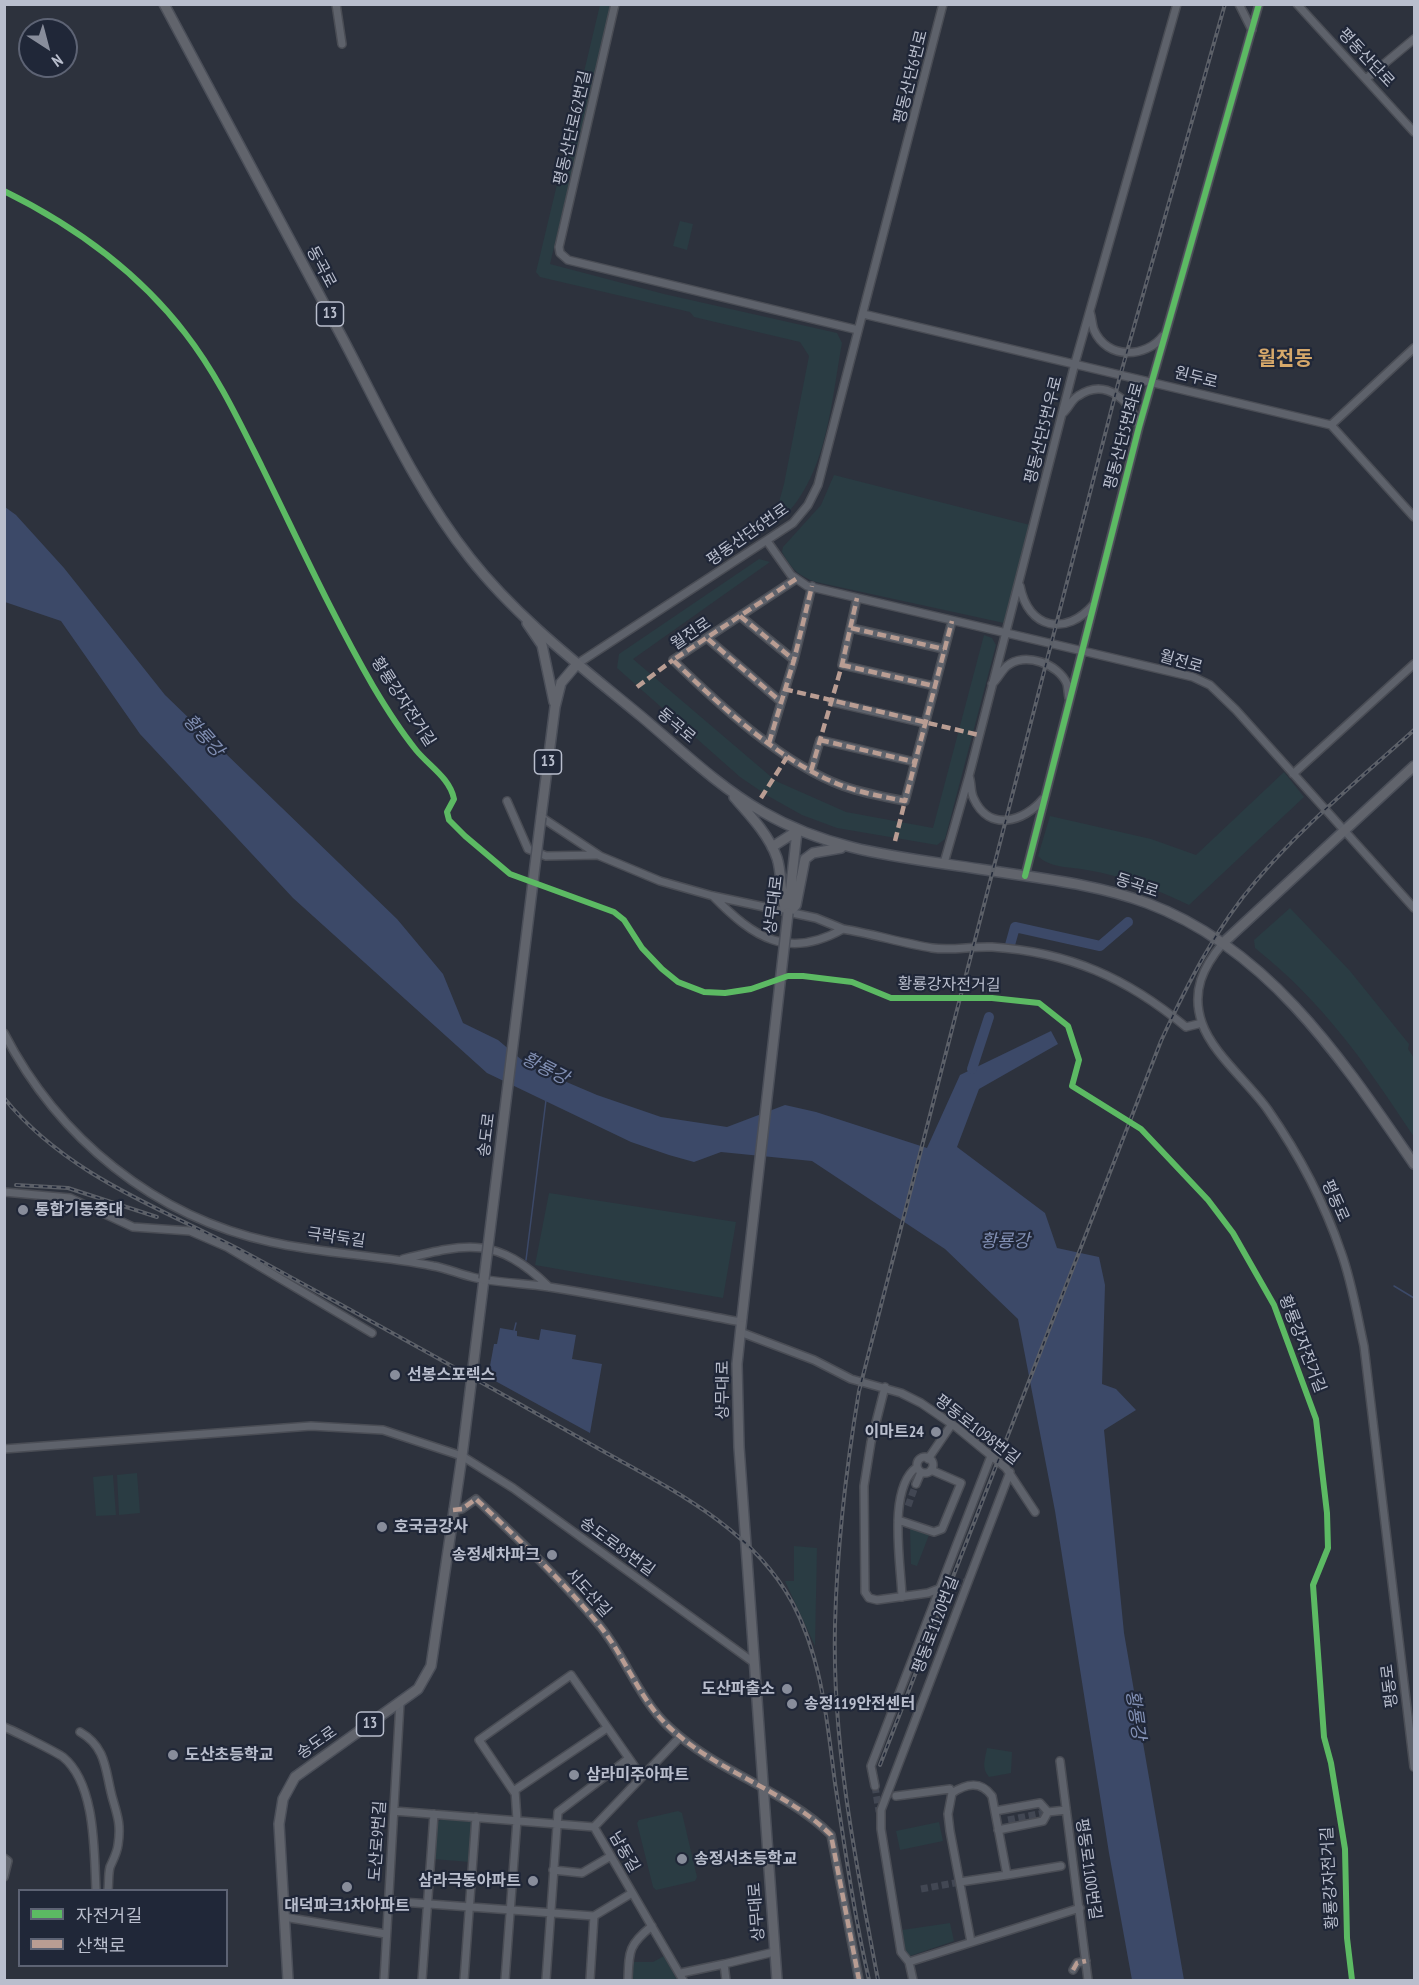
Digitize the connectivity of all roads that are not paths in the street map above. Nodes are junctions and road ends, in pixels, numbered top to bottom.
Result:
1 (164, 4) edge
2 (336, 4) edge
3 (615, 4) edge
4 (943, 4) edge
5 (1177, 4) edge
6 (1183, 4) edge
7 (1239, 4) edge
8 (1259, 4) edge
9 (1297, 4) edge
10 (1175, 16) junction
11 (1253, 33) junction
12 (1414, 39) edge
13 (342, 44) dead end
14 (1367, 78) junction
15 (1414, 132) edge
16 (1090, 312) junction
17 (863, 314) junction
18 (858, 330) junction
19 (1166, 332) junction
20 (1414, 348) edge
21 (1075, 363) junction
22 (1153, 381) junction
23 (1062, 414) junction
24 (1331, 425) junction
25 (1139, 427) junction
26 (1411, 507) edge
27 (1414, 517) edge
28 (767, 541) junction
29 (796, 579) junction
30 (1019, 583) junction
31 (812, 586) junction
32 (857, 598) junction
33 (1095, 603) junction
34 (517, 609) junction
35 (740, 616) junction
36 (952, 621) junction
37 (851, 628) junction
38 (1005, 632) junction
39 (708, 639) junction
40 (944, 649) junction
41 (1083, 650) junction
42 (794, 660) junction
43 (577, 664) junction
44 (1414, 664) edge
45 (992, 684) junction
46 (934, 686) junction
47 (1070, 700) junction
48 (780, 701) junction
49 (832, 702) dead end
50 (555, 707) junction
51 (924, 723) junction
52 (769, 743) junction
53 (915, 762) junction
54 (1414, 766) edge
55 (811, 771) junction
56 (1293, 774) junction
57 (969, 776) junction
58 (726, 787) junction
59 (1046, 796) junction
60 (507, 801) dead end
61 (541, 817) junction
62 (1344, 830) junction
63 (797, 831) junction
64 (772, 847) junction
65 (844, 847) junction
66 (600, 856) junction
67 (944, 863) junction
68 (1025, 876) junction
69 (713, 896) junction
70 (1414, 908) edge
71 (788, 913) junction
72 (843, 929) junction
73 (1223, 943) junction
74 (1202, 1023) junction
75 (4, 1033) edge
76 (1414, 1164) edge
77 (4, 1192) edge
78 (400, 1260) junction
79 (484, 1279) junction
80 (549, 1287) junction
81 (741, 1319) junction
82 (740, 1332) junction
83 (372, 1333) dead end
84 (885, 1387) junction
85 (952, 1424) junction
86 (4, 1449) edge
87 (462, 1456) junction
88 (991, 1456) junction
89 (928, 1459) junction
90 (919, 1470) junction
91 (931, 1470) junction
92 (1010, 1472) junction
93 (916, 1484) tunnel mouth
94 (453, 1510) junction
95 (1035, 1512) dead end
96 (898, 1520) junction
97 (941, 1588) junction
98 (902, 1597) junction
99 (753, 1662) junction
100 (400, 1703) junction
101 (4, 1727) edge
102 (606, 1728) junction
103 (80, 1732) dead end
104 (680, 1737) junction
105 (628, 1759) junction
106 (1060, 1761) dead end
107 (1414, 1767) edge
108 (642, 1778) junction
109 (763, 1785) junction
110 (875, 1786) tunnel mouth
111 (514, 1792) junction
112 (952, 1793) junction
113 (896, 1796) dead end
114 (1066, 1810) junction
115 (394, 1811) junction
116 (995, 1811) junction
117 (1048, 1812) junction
118 (434, 1814) junction
119 (476, 1817) junction
120 (517, 1820) junction
121 (557, 1824) junction
122 (594, 1827) junction
123 (999, 1830) junction
124 (611, 1856) junction
125 (4, 1858) edge
126 (1061, 1866) dead end
127 (553, 1870) junction
128 (1007, 1875) junction
129 (4, 1877) edge
130 (960, 1882) junction
131 (96, 1889) edge
132 (108, 1889) edge
133 (632, 1893) junction
134 (388, 1900) junction
135 (427, 1902) junction
136 (470, 1905) junction
137 (511, 1908) junction
138 (1080, 1908) junction
139 (550, 1911) junction
140 (594, 1916) junction
141 (284, 1917) junction
142 (652, 1926) junction
143 (386, 1934) junction
144 (970, 1942) junction
145 (774, 1952) junction
146 (1086, 1961) junction
147 (909, 1962) junction
148 (724, 1964) junction
149 (1073, 1970) dead end
150 (682, 1977) edge
151 (288, 1980) edge
152 (384, 1980) edge
153 (422, 1980) edge
154 (464, 1980) edge
155 (506, 1980) edge
156 (546, 1980) edge
157 (590, 1980) edge
158 (628, 1980) edge
159 (726, 1980) edge
160 (777, 1980) edge
161 (860, 1980) edge
162 (913, 1980) edge
163 (1088, 1980) edge

1 - 34 main road, 동곡로 / 13
2 - 13 street
3 - 18 street, 평동산단로62번길
4 - 17 street, 평동산단6번로
5 - 10 street, 평동산단5번우로
6 - 10 street
7 - 11 street
8 - 11 street, 평동산단5번좌로
9 - 14 street, 평동산단로
10 - 16 street, 평동산단5번우로
11 - 19 street, 평동산단5번좌로
12 - 14 street
14 - 15 street, 평동산단로
16 - 19 street
16 - 21 street, 평동산단5번우로
17 - 18 street, 평동산단6번로
17 - 21 street, 원두로
18 - 28 street, 평동산단6번로
19 - 22 street, 평동산단5번좌로
20 - 24 street
21 - 22 street, 원두로
21 - 23 street, 평동산단5번우로
22 - 24 street, 원두로
22 - 25 street, 평동산단5번좌로
23 - 25 street
23 - 30 street, 평동산단5번우로
24 - 26 street
25 - 33 street, 평동산단5번좌로
26 - 27 street
28 - 29 street, 월전로
28 - 43 street, 평동산단6번로
29 - 31 street, 월전로
29 - 35 street, 월전로
30 - 33 street
30 - 38 street, 평동산단5번우로
31 - 32 street, 월전로
31 - 42 street
32 - 36 street, 월전로
32 - 37 street
33 - 41 street, 평동산단5번좌로
34 - 43 main road, 동곡로 / 13
34 - 50 main road, 13
35 - 39 street, 월전로
35 - 42 street
36 - 38 street, 월전로
36 - 40 street, 월전로
37 - 40 street
37 - 46 street
38 - 41 street, 월전로
38 - 45 street, 평동산단5번우로
39 - 48 street
39 - 52 street, 월전로
40 - 46 street, 월전로
41 - 47 street, 평동산단5번좌로
41 - 56 street, 월전로
42 - 48 street
43 - 50 main road, 송도로 / 13
43 - 58 main road, 동곡로
44 - 56 street
45 - 47 street
45 - 57 street, 평동산단5번우로
46 - 51 street, 월전로
47 - 59 street, 평동산단5번좌로
48 - 52 street
49 - 51 street
50 - 61 main road, 송도로 / 13
51 - 53 street, 월전로
52 - 55 street, 월전로
53 - 55 street
53 - 55 street, 월전로
54 - 62 main road, 평동로
56 - 62 street, 월전로
57 - 59 street
57 - 67 street, 평동산단5번우로
58 - 63 main road, 동곡로
58 - 64 main road
59 - 68 street, 평동산단5번좌로
60 - 66 street
61 - 66 street
61 - 79 main road, 송도로 / 13, bridge
62 - 70 street, 월전로
62 - 73 main road, 평동로
63 - 64 main road
63 - 65 main road, 동곡로
63 - 71 main road, 상무대로
64 - 71 main road
65 - 67 main road, 동곡로
65 - 71 main road
66 - 69 street
67 - 68 main road, 동곡로
68 - 73 main road, 동곡로
69 - 71 street
69 - 72 street
71 - 72 street
71 - 81 main road, 상무대로, bridge
72 - 74 street
73 - 74 street, 평동로
73 - 76 main road, 동곡로
74 - 107 street, 평동로
75 - 78 street, 극락둑길
77 - 83 street
78 - 79 street, 극락둑길
78 - 80 street
79 - 80 street, 극락둑길
79 - 87 main road, 송도로 / 13
80 - 81 street, 극락둑길
81 - 82 main road, 상무대로
82 - 84 street, 평동로1098번길
82 - 99 main road, 상무대로
84 - 85 street, 평동로1098번길
84 - 98 street
85 - 88 street, 평동로1098번길
85 - 89 street
86 - 87 street
87 - 94 main road, 송도로 / 13
87 - 99 street, 송도로85번길
88 - 92 street, 평동로1098번길
88 - 97 street
89 - 90 street
89 - 91 street
90 - 91 street
90 - 93 street
90 - 96 street
91 - 96 street
92 - 95 street, 평동로1098번길
92 - 147 street, 평동로1120번길
94 - 100 main road, 송도로 / 13
94 - 104 street, 서도산길
96 - 98 street
97 - 98 street
97 - 110 street
99 - 109 main road, 상무대로
100 - 115 street, 도산로9번길
100 - 141 main road, 송도로 / 13
101 - 131 street
102 - 105 street
102 - 111 street
102 - 111 street
103 - 132 street
104 - 108 street
104 - 109 street, 서도산길
105 - 108 street
105 - 121 street
106 - 114 street, 평동로1100번길
108 - 122 street
109 - 145 main road, 상무대로
109 - 161 street, 서도산길
111 - 120 street
112 - 113 street
112 - 116 street
112 - 130 street
114 - 117 street
114 - 138 street, 평동로1100번길
115 - 118 street, 남동길
115 - 134 street, 도산로9번길
116 - 117 street
116 - 123 street
117 - 123 street
118 - 119 street, 남동길
118 - 135 street
119 - 120 street, 남동길
119 - 136 street
120 - 121 street, 남동길
120 - 137 street
121 - 122 street, 남동길
121 - 127 street
122 - 124 street, 남동길
123 - 128 street
124 - 127 street
124 - 133 street, 남동길
125 - 129 street
126 - 128 street
127 - 139 street
128 - 130 street
130 - 144 street
133 - 140 street
133 - 142 street, 남동길
134 - 135 street
134 - 143 street, 도산로9번길
135 - 136 street
135 - 153 street
136 - 137 street
136 - 154 street
137 - 139 street
137 - 155 street
138 - 144 street
138 - 146 street, 평동로1100번길
139 - 140 street
139 - 156 street
140 - 157 street
141 - 143 street
141 - 151 main road, 송도로 / 13
142 - 150 street, 남동길
142 - 158 street
143 - 152 street, 도산로9번길
144 - 147 street
145 - 148 street, 상무대로
145 - 160 main road, 상무대로
146 - 149 street
146 - 163 street, 평동로1100번길
147 - 162 street, 평동로1120번길
148 - 150 street, 상무대로
148 - 159 street

